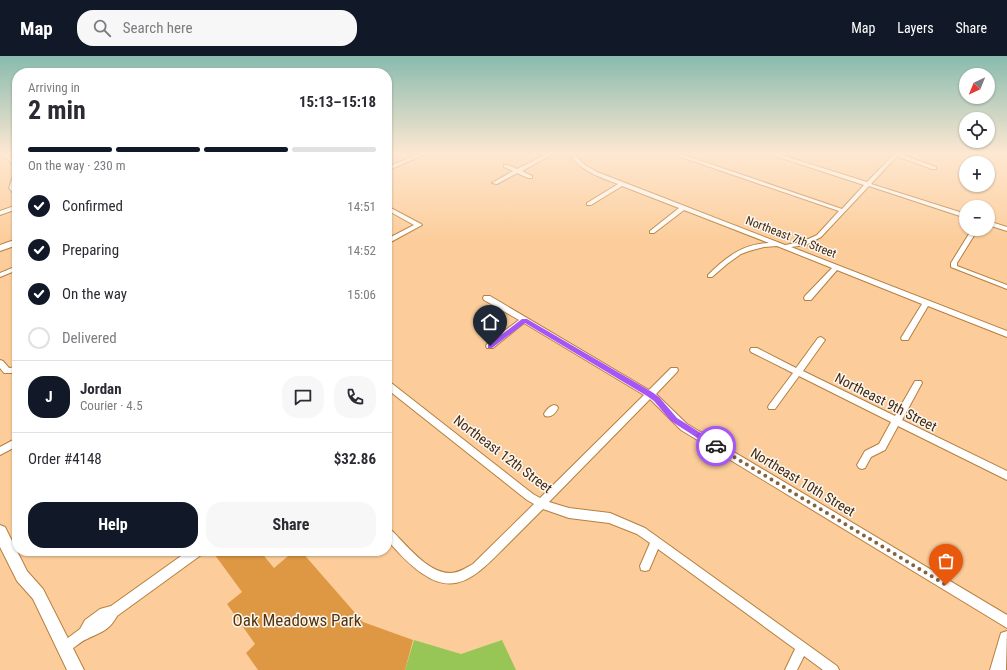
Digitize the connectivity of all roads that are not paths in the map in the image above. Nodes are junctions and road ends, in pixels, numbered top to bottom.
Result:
1 (623, 183) joint
2 (760, 183) edge
3 (864, 183) edge
4 (868, 184) junction
5 (589, 204) dead end
6 (684, 207) junction
7 (12, 208) edge
8 (392, 211) edge
9 (843, 211) junction
10 (0, 212) edge
11 (959, 214) edge
12 (995, 225) edge
13 (1007, 229) edge
14 (652, 232) dead end
15 (971, 236) edge
16 (392, 239) edge
17 (12, 244) edge
18 (781, 246) junction
19 (0, 248) edge
20 (836, 267) junction
21 (12, 270) edge
22 (0, 275) edge
23 (710, 276) dead end
24 (1007, 287) edge
25 (487, 298) dead end
26 (808, 298) dead end
27 (927, 302) junction
28 (524, 320) junction
29 (1007, 334) edge
30 (905, 338) dead end
31 (821, 340) dead end
32 (490, 346) dead end
33 (754, 350) dead end
34 (0, 363) edge
35 (674, 370) dead end
36 (12, 371) edge
37 (798, 372) junction
38 (918, 383) dead end
39 (392, 388) edge
40 (650, 394) junction
41 (772, 407) dead end
42 (897, 422) junction
43 (12, 445) edge
44 (0, 452) edge
45 (862, 465) dead end
46 (1007, 476) edge
47 (542, 504) junction
48 (0, 532) edge
49 (392, 538) edge
50 (656, 541) junction
51 (190, 556) edge
52 (644, 566) dead end
53 (1007, 622) edge
54 (1007, 639) edge
55 (65, 647) junction
56 (802, 647) junction
57 (76, 670) edge
58 (791, 670) edge
59 (833, 670) edge
60 (998, 670) edge

1 - 5 street
1 - 6 street, Northeast 7th Street
2 - 9 street
3 - 4 street
4 - 9 street
4 - 11 street
6 - 14 street
6 - 18 street, Northeast 7th Street
7 - 10 street
8 - 16 street
9 - 18 street
12 - 13 street
15 - 24 street
17 - 19 street
18 - 20 street, Northeast 7th Street
18 - 23 street
20 - 26 street
20 - 27 street, Northeast 7th Street
21 - 22 street
25 - 28 street, Northeast 10th Street
27 - 29 street, Northeast 7th Street
27 - 30 street
28 - 32 street
28 - 40 street, Northeast 10th Street
31 - 37 street
33 - 37 street, Northeast 9th Street
34 - 36 street
35 - 40 street
37 - 41 street
37 - 42 street, Northeast 9th Street
38 - 42 street
39 - 47 street, Northeast 12th Street
40 - 47 street
40 - 53 street, Northeast 10th Street
42 - 45 street
42 - 46 street, Northeast 9th Street
43 - 44 street
47 - 49 street
47 - 50 street, Northeast 12th Street
48 - 55 street
50 - 52 street
50 - 56 street, Northeast 12th Street
51 - 55 street
54 - 60 street
55 - 57 street
56 - 58 street
56 - 59 street, Northeast 12th Street

